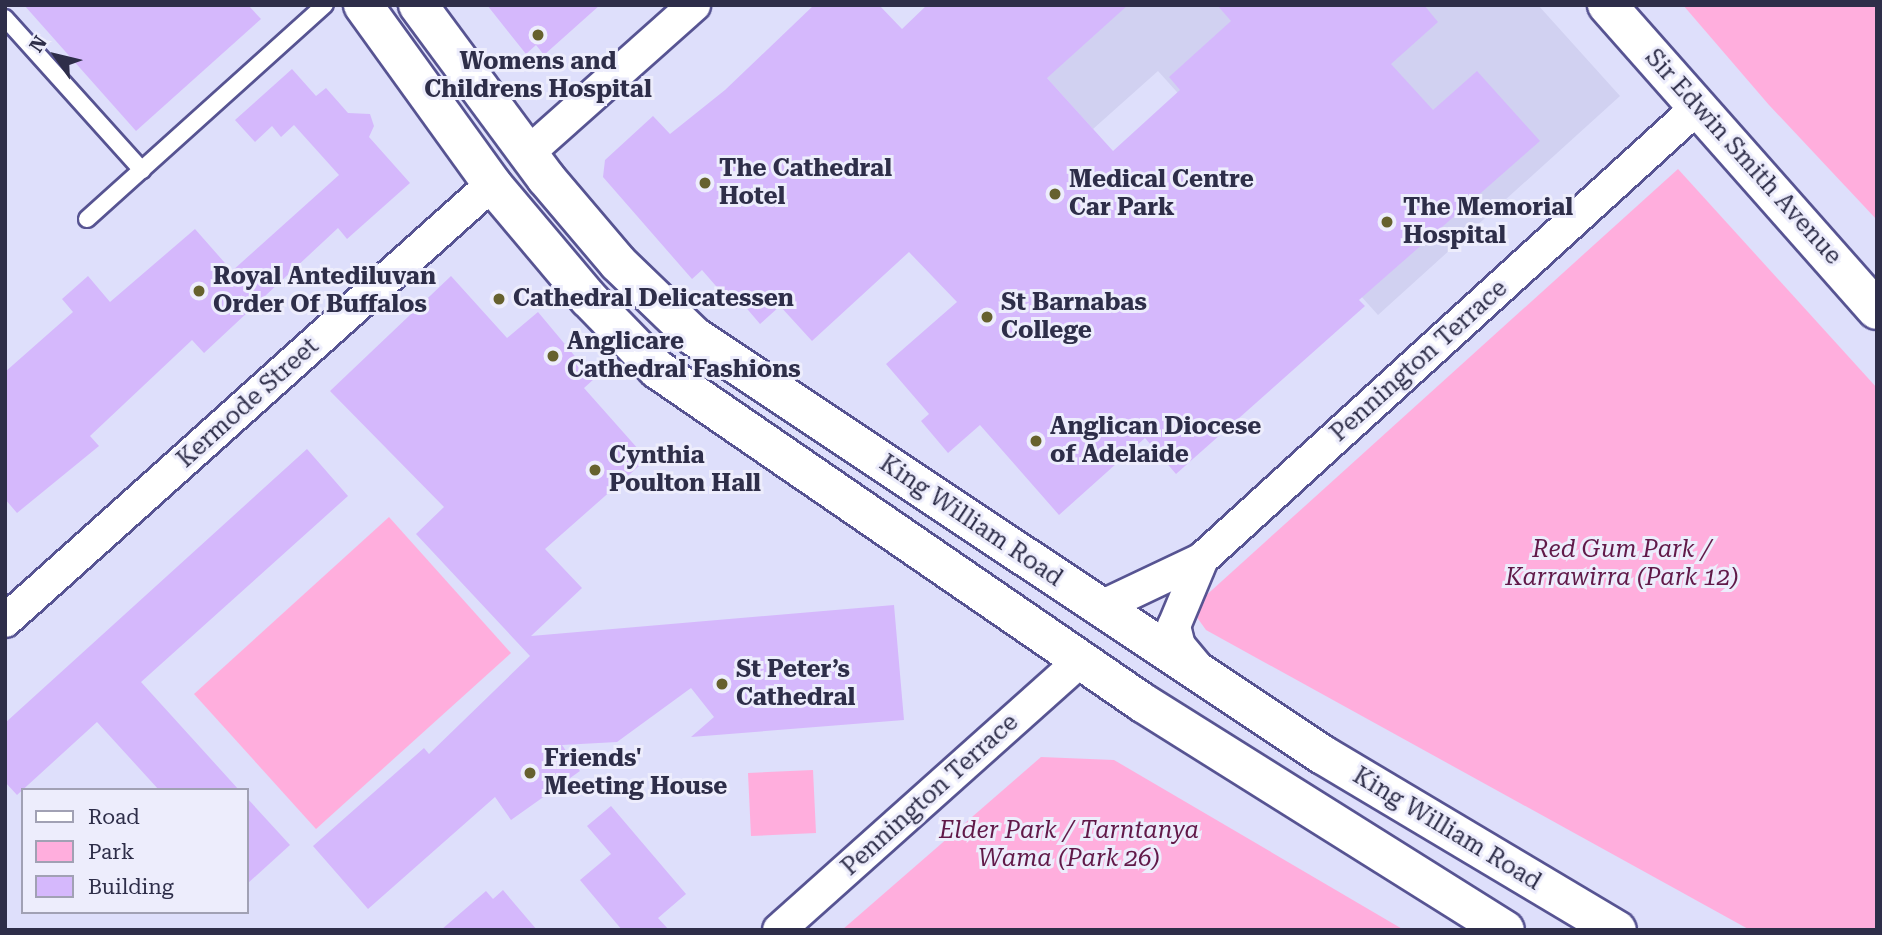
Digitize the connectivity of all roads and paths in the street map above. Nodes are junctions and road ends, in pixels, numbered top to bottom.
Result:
1 (325, 5) edge
2 (363, 5) edge
3 (418, 5) edge
4 (694, 5) edge
5 (1607, 5) edge
6 (5, 18) edge
7 (1699, 106) junction
8 (527, 154) junction
9 (142, 170) junction
10 (492, 184) junction
11 (87, 219) dead end
12 (1877, 310) edge
13 (1202, 559) junction
14 (1099, 608) junction
15 (5, 621) edge
16 (1080, 661) junction
17 (1198, 672) junction
18 (779, 930) edge
19 (1505, 930) edge
20 (1617, 930) edge

1 - 9 lane
2 - 10 main road
3 - 8 main road, King William Road
4 - 8 street
5 - 7 main road, Sir Edwin Smith Avenue
6 - 9 lane
7 - 12 main road, Sir Edwin Smith Avenue
7 - 13 street, Pennington Terrace
8 - 14 main road, King William Road
9 - 11 lane
10 - 15 street, Kermode Street
10 - 16 main road
13 - 14 street, Pennington Terrace
13 - 17 street, Pennington Terrace
14 - 17 main road, King William Road
16 - 17 main road
16 - 18 street, Pennington Terrace
16 - 19 main road
17 - 20 main road, King William Road

